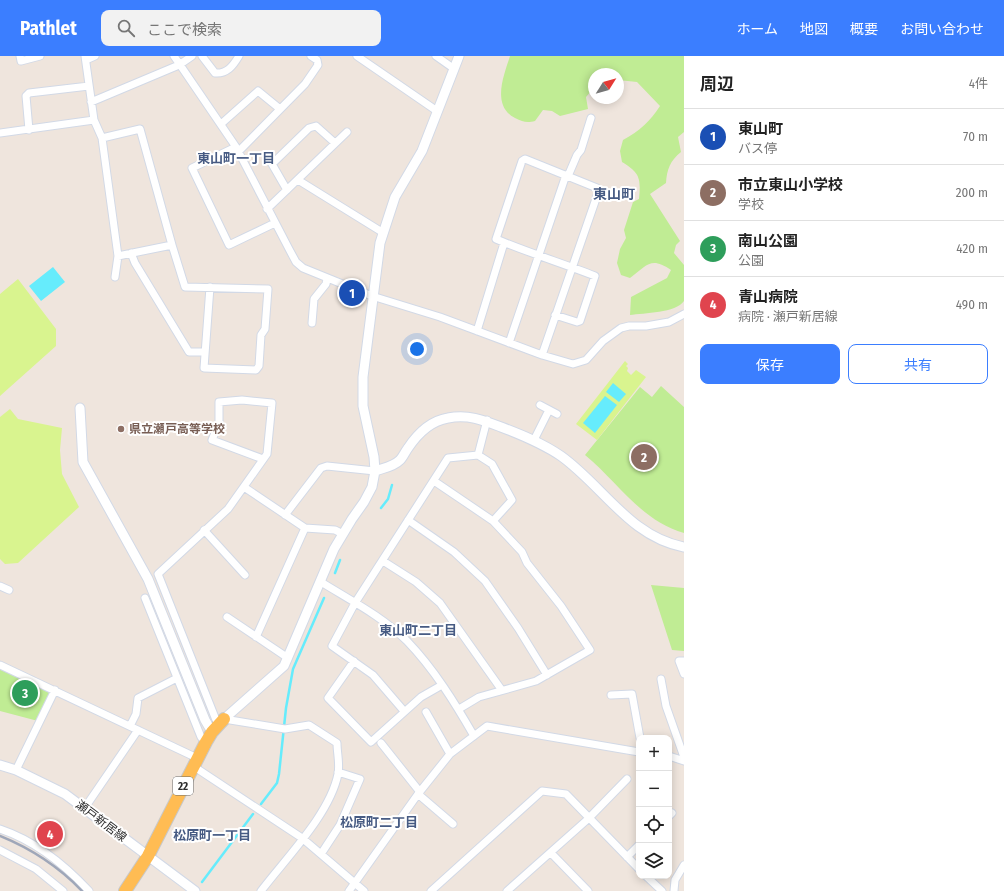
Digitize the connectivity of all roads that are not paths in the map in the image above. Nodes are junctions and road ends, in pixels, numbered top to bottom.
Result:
1 (20, 56) edge
2 (40, 56) edge
3 (95, 56) edge
4 (174, 56) edge
5 (192, 56) edge
6 (202, 56) edge
7 (239, 56) edge
8 (311, 56) edge
9 (357, 56) edge
10 (436, 56) edge
11 (459, 56) edge
12 (85, 58) edge
13 (179, 65) junction
14 (453, 68) junction
15 (89, 86) junction
16 (91, 102) junction
17 (280, 109) junction
18 (437, 111) junction
19 (591, 118) dead end
20 (94, 120) junction
21 (221, 124) junction
22 (29, 130) junction
23 (347, 132) dead end
24 (0, 133) edge
25 (102, 138) junction
26 (336, 143) junction
27 (237, 149) junction
28 (567, 175) junction
29 (298, 180) junction
30 (287, 190) junction
31 (267, 209) junction
32 (275, 223) junction
33 (382, 232) junction
34 (504, 243) junction
35 (172, 245) junction
36 (131, 253) junction
37 (538, 254) junction
38 (118, 256) junction
39 (572, 267) junction
40 (115, 277) dead end
41 (327, 279) junction
42 (210, 287) junction
43 (372, 296) junction
44 (684, 314) edge
45 (556, 315) junction
46 (312, 323) dead end
47 (477, 331) junction
48 (509, 344) junction
49 (205, 352) junction
50 (542, 355) junction
51 (540, 405) dead end
52 (80, 408) dead end
53 (549, 410) junction
54 (557, 414) dead end
55 (487, 420) junction
56 (534, 440) junction
57 (478, 455) junction
58 (263, 460) junction
59 (375, 471) junction
60 (434, 481) junction
61 (244, 487) junction
62 (285, 515) junction
63 (408, 520) junction
64 (493, 521) junction
65 (305, 528) junction
66 (204, 530) junction
67 (343, 534) junction
68 (684, 547) edge
69 (383, 561) junction
70 (245, 574) dead end
71 (321, 582) junction
72 (0, 586) edge
73 (9, 590) dead end
74 (145, 598) dead end
75 (355, 603) junction
76 (227, 617) dead end
77 (256, 637) junction
78 (288, 658) junction
79 (354, 660) junction
80 (684, 661) edge
81 (0, 665) edge
82 (684, 674) edge
83 (547, 675) junction
84 (177, 678) junction
85 (661, 679) dead end
86 (442, 685) junction
87 (501, 689) junction
88 (55, 690) junction
89 (611, 695) dead end
90 (459, 709) junction
91 (404, 712) junction
92 (426, 712) dead end
93 (130, 726) junction
94 (138, 730) junction
95 (215, 730) junction
96 (639, 735) edge
97 (474, 736) junction
98 (381, 744) dead end
99 (636, 751) edge
100 (450, 754) junction
101 (672, 757) edge
102 (684, 757) edge
103 (684, 761) edge
104 (195, 762) junction
105 (0, 765) edge
106 (16, 770) junction
107 (338, 772) junction
108 (627, 779) dead end
109 (419, 793) junction
110 (84, 808) junction
111 (588, 818) junction
112 (453, 824) dead end
113 (0, 829) edge
114 (302, 838) junction
115 (636, 848) edge
116 (0, 850) edge
117 (551, 852) junction
118 (321, 854) junction
119 (148, 856) junction
120 (627, 857) junction
121 (684, 865) edge
122 (636, 866) edge
123 (649, 879) edge
124 (356, 883) junction
125 (191, 890) edge
126 (510, 890) edge
127 (63, 891) edge
128 (89, 891) edge
129 (125, 891) edge
130 (261, 891) edge
131 (349, 891) edge
132 (364, 891) edge
133 (431, 891) edge
134 (588, 891) edge
135 (662, 891) edge
136 (674, 891) edge

1 - 2 street
3 - 12 street
4 - 13 street
5 - 13 street
6 - 7 street
8 - 17 street
9 - 18 street
10 - 14 street
11 - 14 street
12 - 15 street
13 - 16 street
13 - 21 street
14 - 18 street
15 - 16 street
15 - 22 street
16 - 20 street
17 - 21 street
17 - 27 street
18 - 33 street
19 - 28 street
20 - 22 street
20 - 25 street
21 - 27 street
22 - 24 street
23 - 26 street
25 - 35 street
25 - 38 street
26 - 29 street
26 - 30 street
27 - 31 street
27 - 32 street
28 - 34 street
28 - 37 street
28 - 39 street
29 - 30 street
29 - 33 street
30 - 31 street
31 - 32 street
32 - 41 street
33 - 43 street
34 - 37 street
34 - 47 street
35 - 36 street
35 - 42 street
36 - 38 street
36 - 49 street
37 - 39 street
37 - 48 street
38 - 40 street
39 - 45 street
39 - 45 street
41 - 43 street
41 - 46 street
42 - 49 street
42 - 49 street
43 - 47 street
43 - 59 street
44 - 50 street
45 - 50 street
47 - 48 street
48 - 50 street
51 - 53 street
52 - 95 street
53 - 54 street
53 - 56 street
55 - 56 street
55 - 57 street
55 - 59 street
56 - 68 street
57 - 60 street
57 - 64 street
58 - 58 street
58 - 61 street
59 - 62 street
59 - 67 street
60 - 63 street
60 - 64 street
61 - 62 street
61 - 66 street
62 - 65 street
63 - 69 street
63 - 83 street
64 - 83 street
65 - 67 street
65 - 77 street
66 - 70 street
66 - 95 street
67 - 71 street
69 - 75 street
69 - 87 street
71 - 75 street
71 - 78 street
72 - 73 street
74 - 84 street
75 - 79 street
75 - 86 street
76 - 77 street
77 - 78 street
78 - 95 street
79 - 91 street
79 - 91 street
80 - 82 street
81 - 88 street
83 - 87 street
84 - 93 street
84 - 95 street
85 - 102 street
86 - 90 street
86 - 91 street
87 - 90 street
88 - 93 street
88 - 106 street
89 - 96 street
90 - 97 street
92 - 100 street
93 - 94 street
94 - 104 street
94 - 110 street
95 - 104 main road, 22
95 - 107 street
97 - 99 street
97 - 100 street
98 - 109 street
100 - 109 street
101 - 103 street
104 - 114 street
104 - 119 main road, 22
105 - 106 street, 瀬戸新居線
106 - 110 street, 瀬戸新居線
107 - 114 street
107 - 118 street
108 - 111 street
109 - 112 street
109 - 124 street
110 - 119 street, 瀬戸新居線
111 - 117 street
111 - 120 street
111 - 133 street
113 - 128 street
114 - 118 street
114 - 130 street
115 - 120 street
116 - 127 street
117 - 126 street
117 - 134 street
118 - 124 street
119 - 125 street, 瀬戸新居線
119 - 129 main road, 22
120 - 122 street
121 - 136 street
123 - 135 street
124 - 131 street
124 - 132 street

